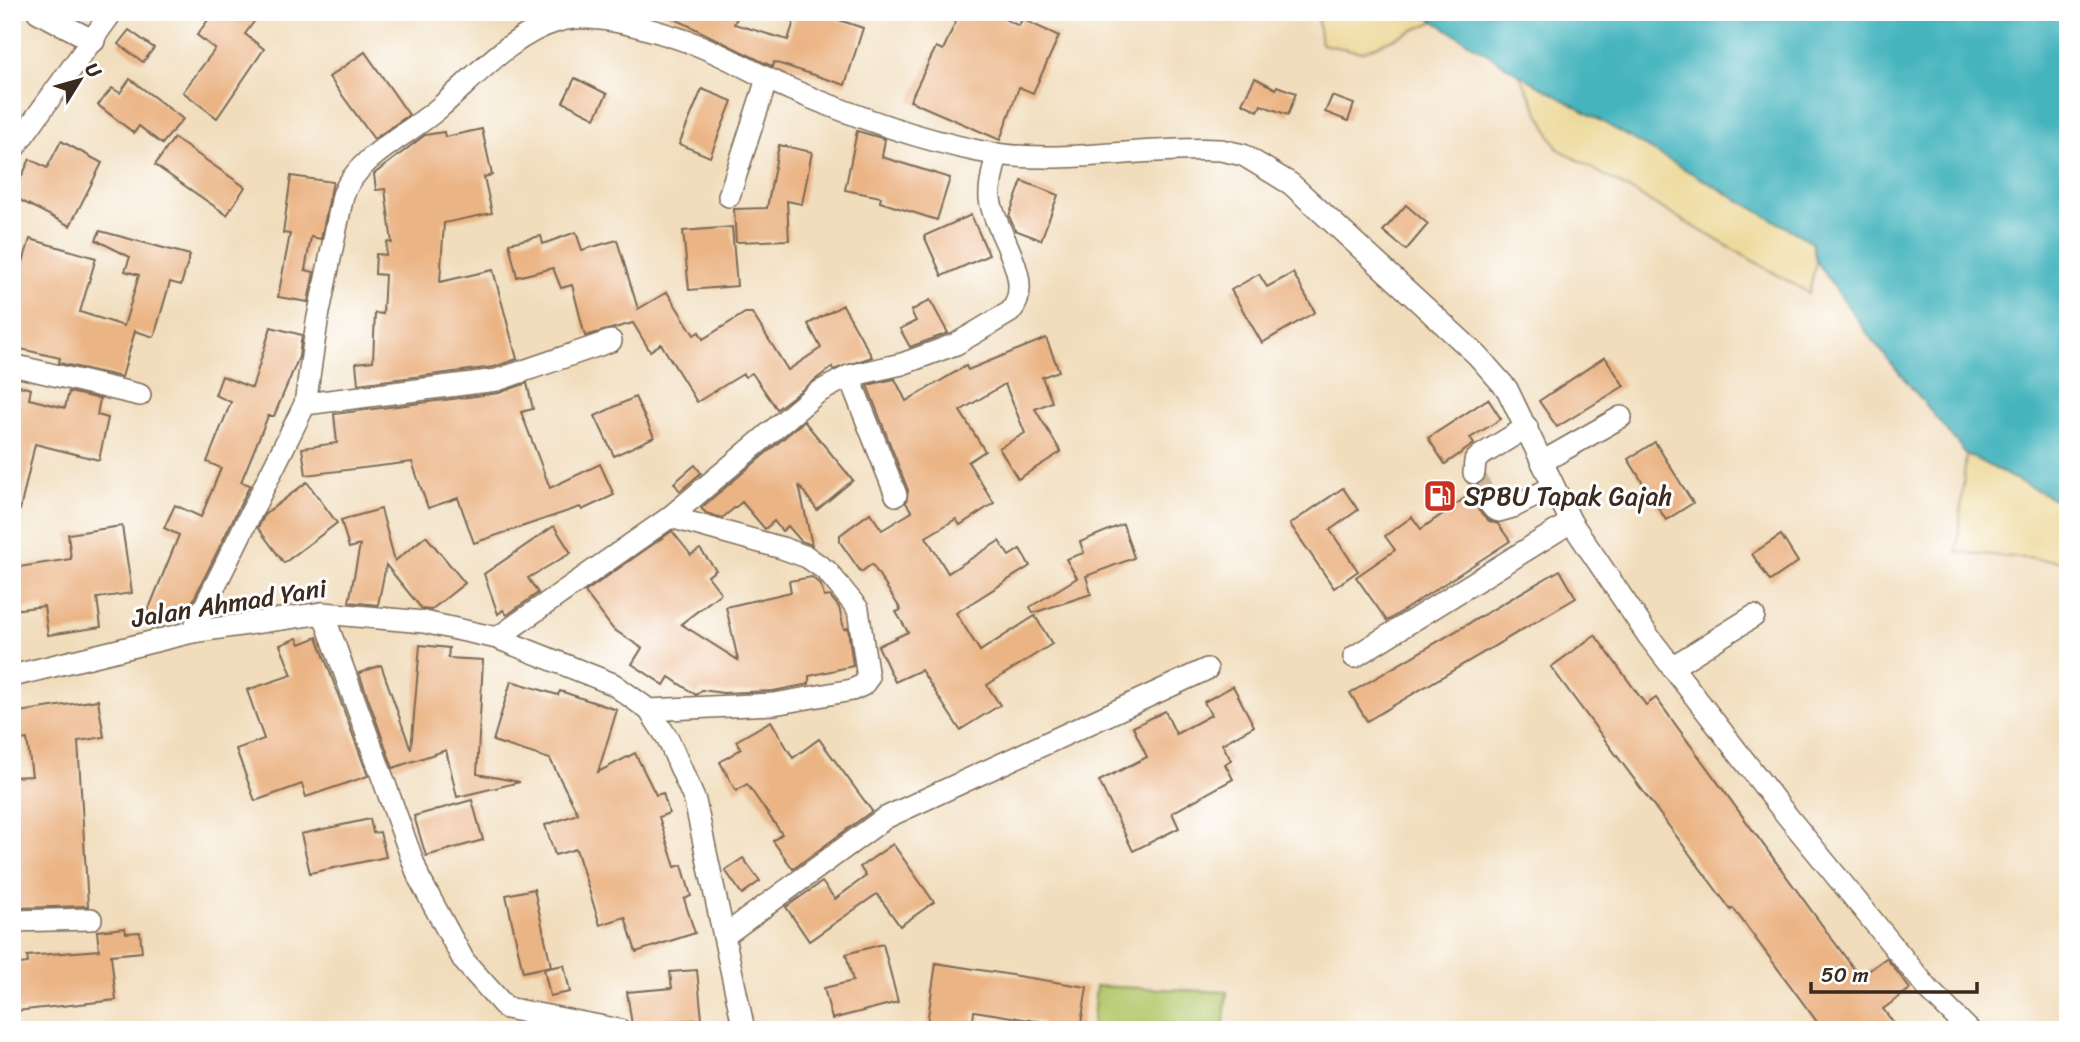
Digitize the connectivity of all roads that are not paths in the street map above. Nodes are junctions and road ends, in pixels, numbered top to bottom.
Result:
1 (38, 12) edge
2 (112, 12) edge
3 (94, 41) junction
4 (768, 79) junction
5 (12, 151) edge
6 (997, 154) junction
7 (729, 196) dead end
8 (611, 341) dead end
9 (12, 365) edge
10 (849, 376) junction
11 (140, 395) dead end
12 (305, 404) junction
13 (1621, 417) dead end
14 (1527, 427) junction
15 (1542, 462) junction
16 (1474, 473) dead end
17 (1553, 487) junction
18 (895, 495) dead end
19 (1489, 503) dead end
20 (670, 517) junction
21 (1571, 522) junction
22 (323, 613) junction
23 (1754, 616) dead end
24 (192, 632) junction
25 (497, 638) junction
26 (1354, 657) dead end
27 (1672, 667) junction
28 (1207, 669) dead end
29 (12, 676) edge
30 (649, 710) junction
31 (91, 919) dead end
32 (12, 921) edge
33 (724, 936) junction
34 (620, 1030) edge
35 (744, 1030) edge
36 (1969, 1030) edge

1 - 3 street
2 - 3 street
3 - 5 street
4 - 6 street
4 - 7 street
4 - 12 street
6 - 10 street
6 - 14 street
8 - 12 street
9 - 11 street
10 - 18 street
10 - 20 street
12 - 24 street
13 - 15 street
14 - 15 street
14 - 16 street
15 - 17 street
17 - 19 street
17 - 21 street
20 - 25 street
20 - 30 street
21 - 26 street
21 - 27 street
22 - 24 street, Jalan Ahmad Yani
22 - 25 street, Jalan Ahmad Yani
22 - 34 street
23 - 27 street
24 - 29 street, Jalan Ahmad Yani
25 - 30 street, Jalan Ahmad Yani
27 - 36 street
28 - 33 street
30 - 33 street, Jalan Ahmad Yani
31 - 32 street
33 - 35 street, Jalan Ahmad Yani

